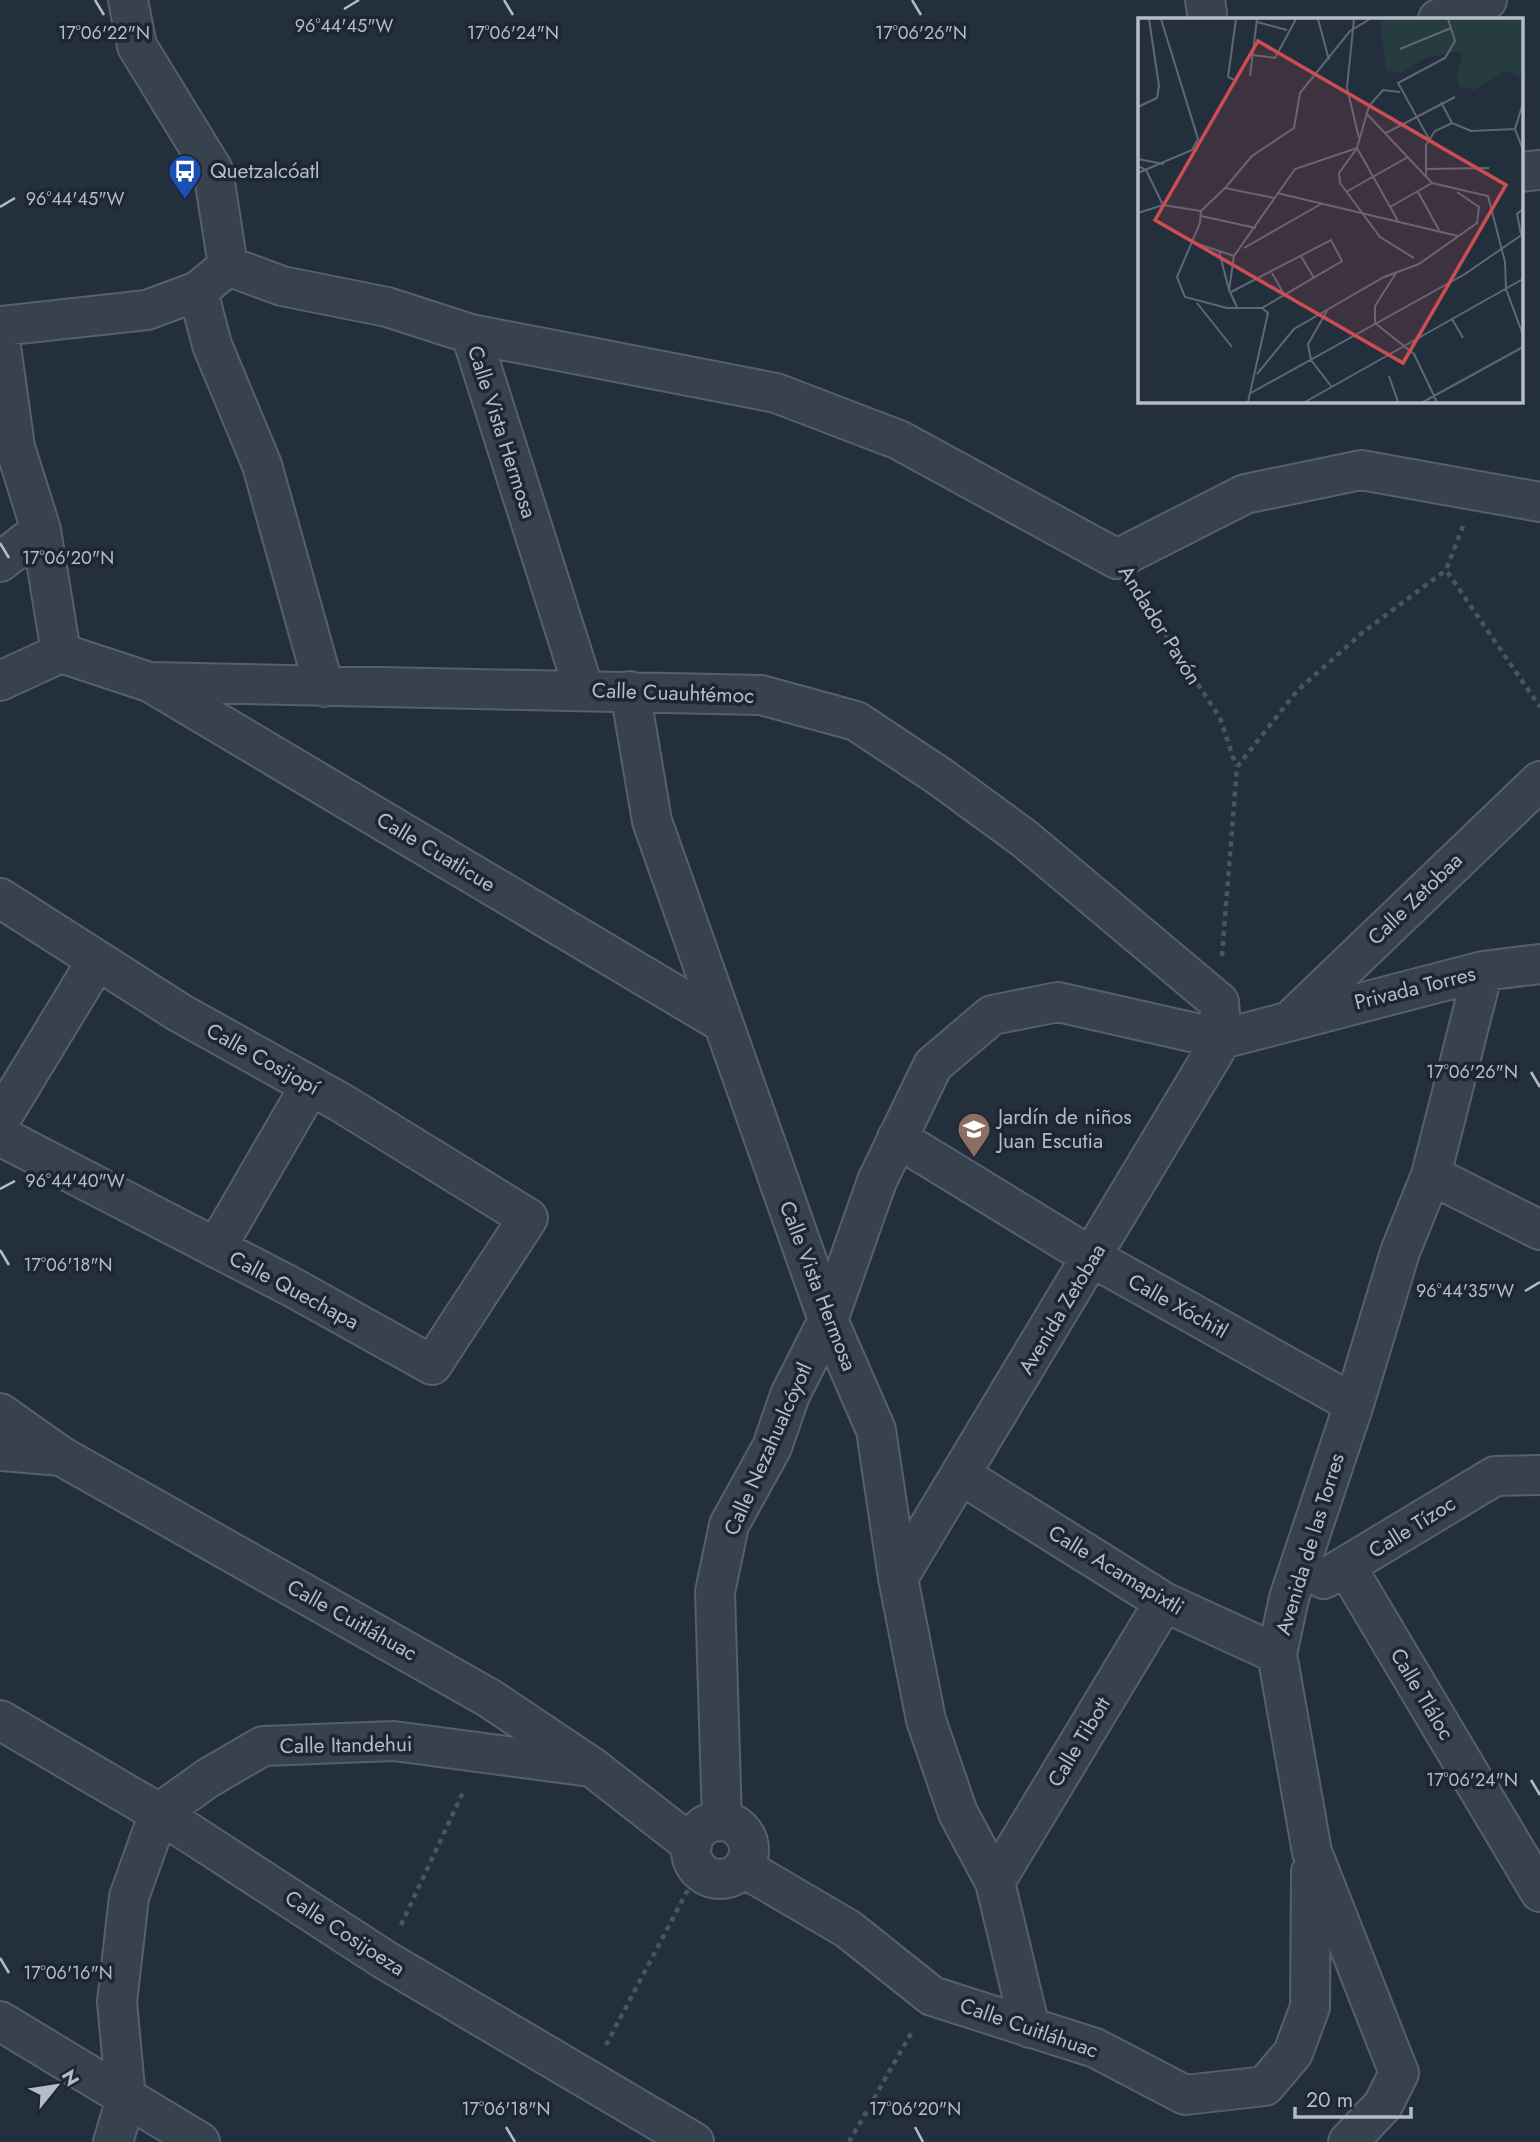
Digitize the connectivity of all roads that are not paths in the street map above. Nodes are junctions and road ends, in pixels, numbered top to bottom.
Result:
1 (128, 0) edge
2 (1487, 0) edge
3 (1441, 18) edge
4 (1540, 170) edge
5 (1522, 172) edge
6 (228, 267) junction
7 (198, 291) junction
8 (0, 326) edge
9 (471, 334) junction
10 (0, 338) edge
11 (1540, 502) edge
12 (41, 530) junction
13 (0, 562) edge
14 (61, 653) junction
15 (0, 681) edge
16 (149, 682) junction
17 (324, 687) junction
18 (584, 690) junction
19 (630, 691) junction
20 (1540, 781) edge
21 (0, 898) edge
22 (96, 962) junction
23 (1540, 964) edge
24 (1483, 971) junction
25 (1291, 1019) junction
26 (1221, 1021) junction
27 (723, 1023) junction
28 (310, 1086) junction
29 (0, 1119) edge
30 (0, 1136) edge
31 (897, 1138) junction
32 (1431, 1175) junction
33 (528, 1218) joint
34 (1540, 1230) edge
35 (216, 1248) junction
36 (1093, 1258) junction
37 (828, 1320) junction
38 (1354, 1404) junction
39 (0, 1413) edge
40 (0, 1451) edge
41 (61, 1456) junction
42 (961, 1475) junction
43 (1540, 1475) edge
44 (1347, 1568) junction
45 (898, 1578) junction
46 (1289, 1598) junction
47 (1164, 1602) junction
48 (1277, 1654) junction
49 (0, 1720) edge
50 (592, 1767) junction
51 (159, 1813) junction
52 (722, 1821) junction
53 (1312, 1852) junction
54 (695, 1857) junction
55 (744, 1868) junction
56 (995, 1882) junction
57 (1540, 1892) edge
58 (0, 2021) edge
59 (1030, 2028) junction
60 (126, 2099) junction
61 (113, 2142) edge
62 (200, 2142) edge
63 (694, 2142) edge
64 (1348, 2142) edge

1 - 6 street
2 - 3 street
4 - 5 street
6 - 7 street
6 - 9 street, Calle Vista Hermosa
7 - 8 street
7 - 17 street
9 - 11 street, Andador Pavón
9 - 18 street, Calle Vista Hermosa
10 - 12 street
12 - 13 street
12 - 14 street
14 - 15 street
14 - 16 street, Calle Cuauhtémoc
16 - 17 street, Calle Cuauhtémoc
16 - 27 street, Calle Cuatlicue
17 - 18 street, Calle Cuauhtémoc
18 - 19 street, Calle Cuauhtémoc
19 - 26 street, Calle Cuauhtémoc
19 - 27 street, Calle Vista Hermosa
20 - 25 street, Calle Zetobaa
21 - 22 street, Calle Cosijopí
22 - 28 street, Calle Cosijopí
22 - 29 street
23 - 24 street, Privada Torres
24 - 25 street, Privada Torres
24 - 32 street, Avenida de las Torres
25 - 26 street, Calle Nezahualcóyotl
26 - 31 street, Calle Nezahualcóyotl
26 - 36 street, Avenida Zetobaa
27 - 37 street, Calle Vista Hermosa
28 - 33 street, Calle Cosijopí
28 - 35 street
30 - 35 street, Calle Quechapa
31 - 36 street, Calle Xóchitl
31 - 37 street, Calle Nezahualcóyotl
32 - 34 street
32 - 38 street, Avenida de las Torres
33 - 35 street, Calle Quechapa
36 - 38 street, Calle Xóchitl
36 - 42 street, Avenida Zetobaa
37 - 45 street, Calle Vista Hermosa
37 - 52 street, Calle Nezahualcóyotl
38 - 46 street, Avenida de las Torres
39 - 41 street, Calle Cuitláhuac
40 - 41 street
41 - 50 street, Calle Cuitláhuac
42 - 45 street, Avenida Zetobaa
42 - 47 street, Calle Acamapixtli
43 - 44 street, Calle Tízoc
44 - 46 street, Calle Tízoc
44 - 57 street, Calle Tláloc
45 - 56 street, Calle Vista Hermosa
46 - 48 street, Avenida de las Torres
47 - 48 street, Calle Acamapixtli
47 - 56 street, Calle Tibott
48 - 53 street, Avenida de las Torres
49 - 51 street, Calle Cosijoeza
50 - 51 street, Calle Itandehui
50 - 54 street, Calle Cuitláhuac
51 - 60 street
51 - 63 street, Calle Cosijoeza
52 - 54 street
52 - 55 street
53 - 59 street, Calle Cuitláhuac
53 - 64 street, Avenida de las Torres
54 - 55 street
55 - 59 street, Calle Cuitláhuac
56 - 59 street, Calle Vista Hermosa
58 - 60 street
60 - 61 street
60 - 62 street

